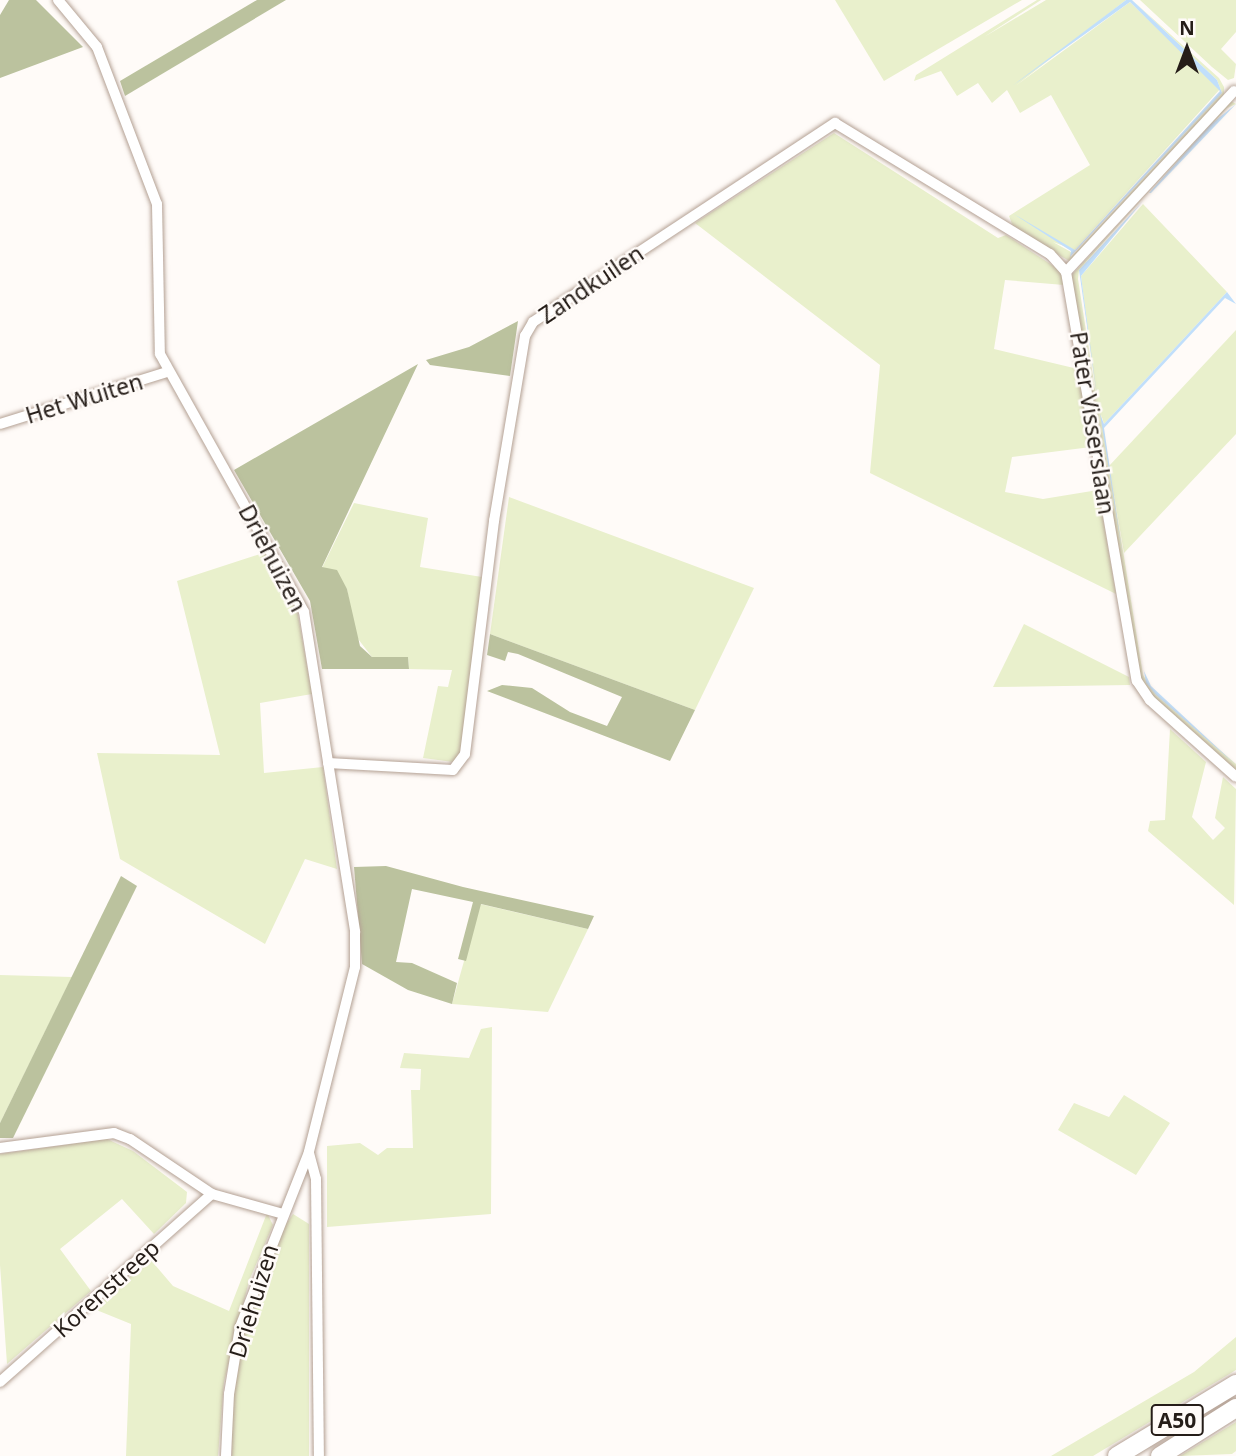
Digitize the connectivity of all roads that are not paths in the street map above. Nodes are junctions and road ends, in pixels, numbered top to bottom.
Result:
1 (58, 0) edge
2 (1234, 91) dead end
3 (1066, 272) junction
4 (167, 372) junction
5 (0, 424) edge
6 (328, 762) junction
7 (1236, 777) edge
8 (0, 1148) edge
9 (309, 1152) junction
10 (212, 1194) junction
11 (283, 1214) junction
12 (0, 1382) edge
13 (1236, 1384) edge
14 (1236, 1408) edge
15 (226, 1456) edge
16 (319, 1456) edge
17 (1118, 1456) edge
18 (1160, 1456) edge

1 - 4 street, Driehuizen
2 - 3 street
3 - 6 street, Zandkuilen
3 - 7 street, Pater Visserslaan
4 - 5 street, Het Wuiten
4 - 6 street, Driehuizen
6 - 9 street, Driehuizen
8 - 10 street
9 - 11 street, Driehuizen
9 - 16 street, Driehuizen
10 - 11 street
10 - 12 street, Korenstreep
11 - 15 street, Driehuizen
13 - 17 highway, A50
14 - 18 highway, A50

